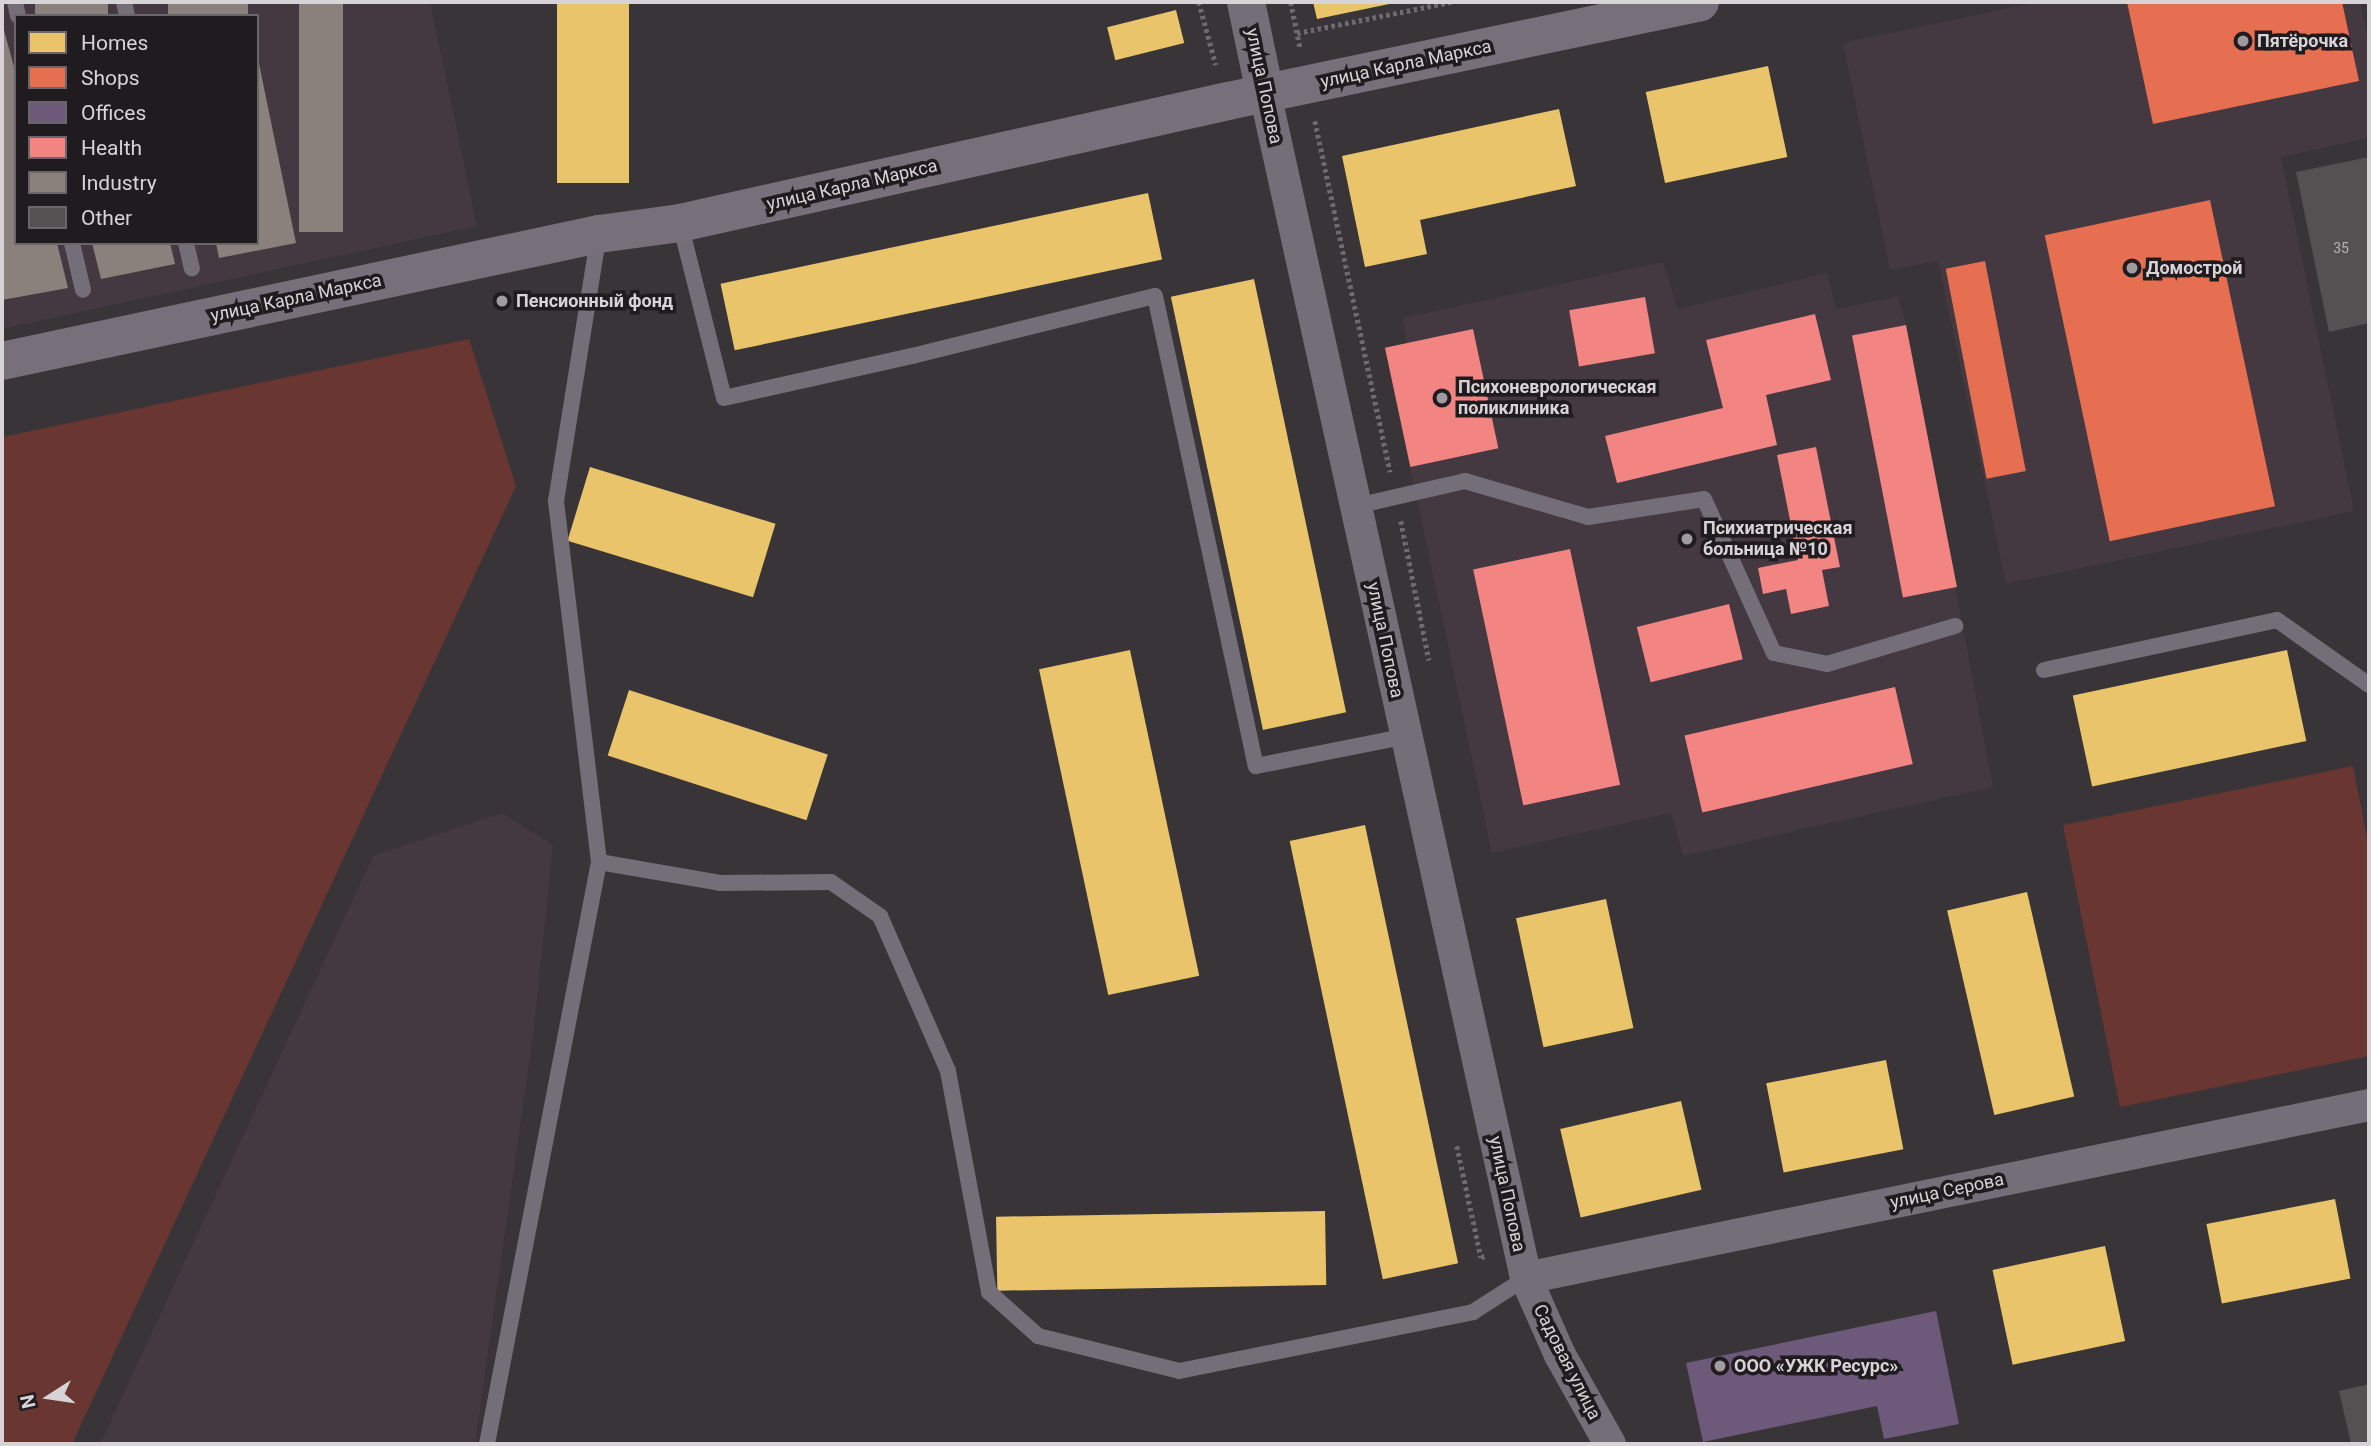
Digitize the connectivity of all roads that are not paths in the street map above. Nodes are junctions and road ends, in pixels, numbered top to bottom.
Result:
1 (1246, 2) edge
2 (1700, 2) edge
3 (1265, 93) junction
4 (680, 223) junction
5 (599, 234) junction
6 (72, 245) edge
7 (186, 245) edge
8 (192, 268) dead end
9 (83, 290) dead end
10 (2, 361) edge
11 (1356, 506) junction
12 (1955, 626) dead end
13 (2044, 670) dead end
14 (2369, 685) edge
15 (1406, 736) junction
16 (599, 862) junction
17 (2369, 1105) edge
18 (1522, 1263) junction
19 (487, 1444) edge
20 (1610, 1444) edge

1 - 3 street, улица Попова
2 - 3 main road, улица Карла Маркса
3 - 4 main road, улица Карла Маркса
3 - 11 street, улица Попова
4 - 5 main road, улица Карла Маркса
4 - 15 lane
5 - 10 main road, улица Карла Маркса
5 - 16 lane
6 - 9 lane
7 - 8 lane
11 - 12 lane
11 - 15 street, улица Попова
13 - 14 lane
15 - 18 street, улица Попова
16 - 18 lane
16 - 19 lane
17 - 18 street, улица Серова
18 - 20 street, Садовая улица

